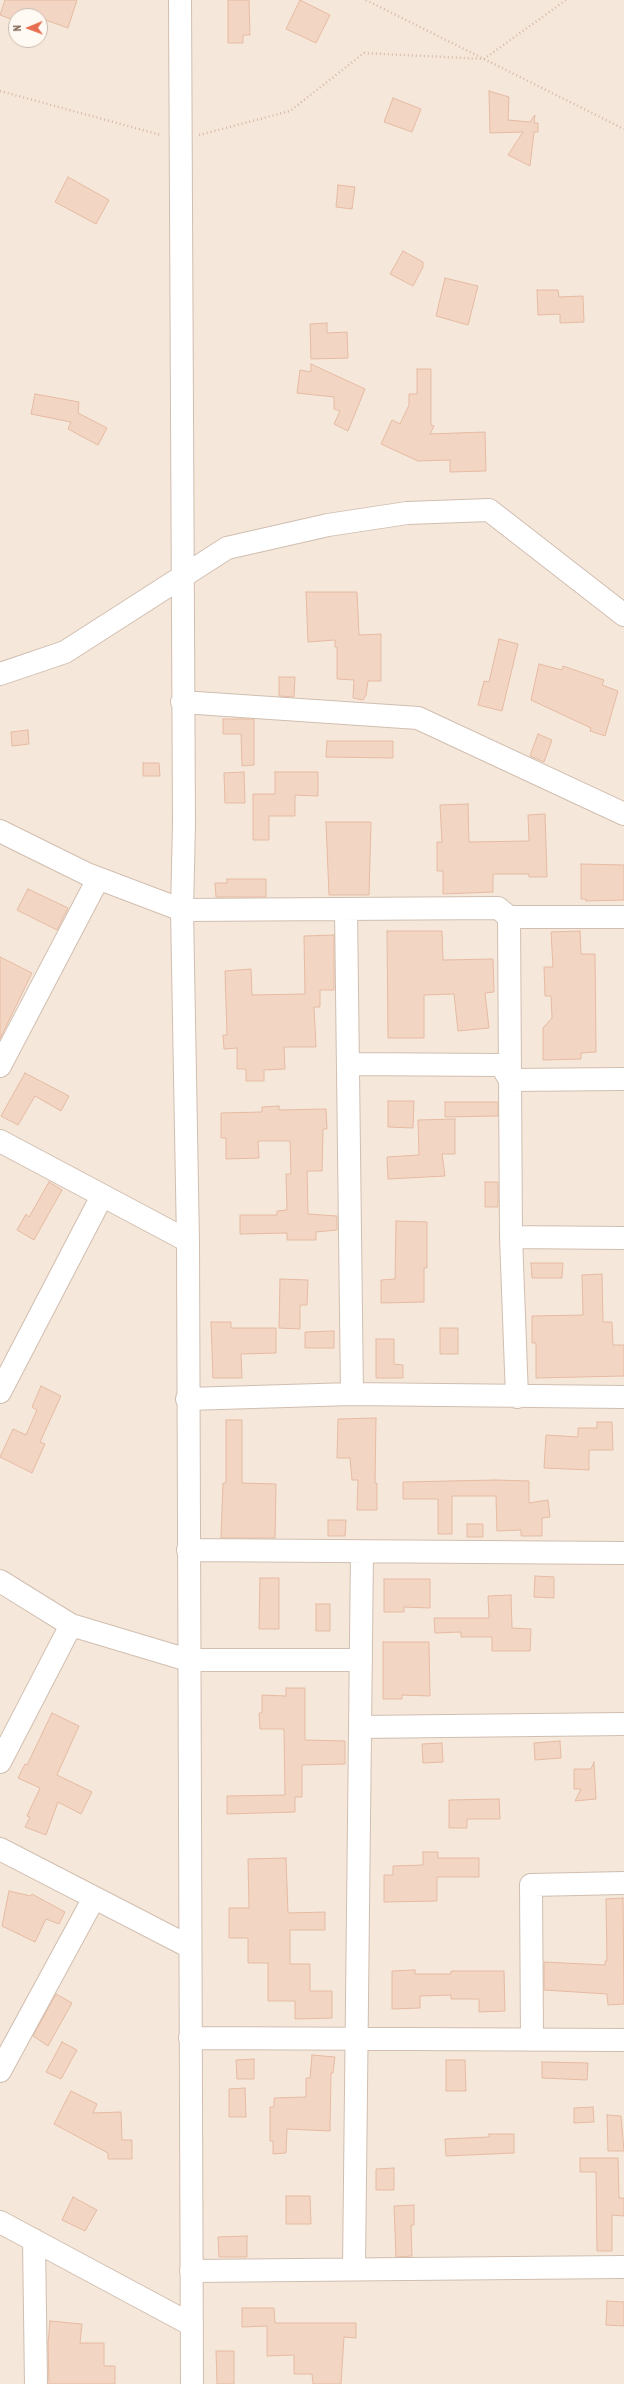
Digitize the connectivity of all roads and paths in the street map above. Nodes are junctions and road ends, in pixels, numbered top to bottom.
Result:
1 (180, 0) edge
2 (366, 0) edge
3 (566, 0) edge
4 (484, 59) junction
5 (0, 91) edge
6 (624, 129) edge
7 (180, 140) junction
8 (183, 575) junction
9 (624, 615) edge
10 (0, 674) edge
11 (182, 702) junction
12 (624, 814) edge
13 (0, 831) edge
14 (98, 879) junction
15 (346, 909) junction
16 (182, 910) junction
17 (624, 917) edge
18 (509, 918) junction
19 (348, 1064) junction
20 (0, 1066) edge
21 (624, 1079) edge
22 (510, 1080) junction
23 (0, 1141) edge
24 (102, 1196) junction
25 (511, 1237) junction
26 (624, 1238) edge
27 (188, 1241) junction
28 (0, 1392) edge
29 (352, 1394) junction
30 (517, 1397) junction
31 (624, 1397) edge
32 (187, 1399) junction
33 (188, 1550) junction
34 (362, 1552) junction
35 (624, 1553) edge
36 (0, 1581) edge
37 (71, 1625) junction
38 (188, 1660) junction
39 (361, 1660) junction
40 (624, 1724) edge
41 (360, 1728) junction
42 (0, 1762) edge
43 (0, 1849) edge
44 (624, 1883) edge
45 (94, 1898) junction
46 (190, 1947) junction
47 (190, 2038) junction
48 (356, 2039) junction
49 (532, 2040) junction
50 (624, 2040) edge
51 (0, 2071) edge
52 (0, 2222) edge
53 (34, 2240) junction
54 (624, 2267) edge
55 (354, 2269) junction
56 (191, 2271) junction
57 (192, 2325) junction
58 (36, 2384) edge
59 (192, 2384) edge

1 - 7 street
2 - 4 path
3 - 4 path
4 - 6 path
4 - 7 path
5 - 7 path
7 - 8 street
8 - 9 street
8 - 10 street
8 - 11 street
11 - 12 street
11 - 16 street
13 - 14 street
14 - 16 street
14 - 20 street
15 - 16 street
15 - 18 street
15 - 19 street
16 - 27 street
17 - 18 street
18 - 22 street
19 - 22 street
19 - 29 street
21 - 22 street
22 - 25 street
23 - 24 street
24 - 27 street
24 - 28 street
25 - 26 street
25 - 30 street
27 - 32 street
29 - 30 street
29 - 32 street
30 - 31 street
32 - 33 street
33 - 34 street
33 - 38 street
34 - 35 street
34 - 39 street
36 - 37 street
37 - 38 street
37 - 42 street
38 - 39 street
38 - 46 street
39 - 41 street
40 - 41 street
41 - 48 street
43 - 45 street
44 - 49 street
45 - 46 street
45 - 51 street
46 - 47 street
47 - 48 street
47 - 56 street
48 - 49 street
48 - 55 street
49 - 50 street
52 - 53 street
53 - 57 street
53 - 58 street
54 - 55 street
55 - 56 street
56 - 57 street
57 - 59 street

